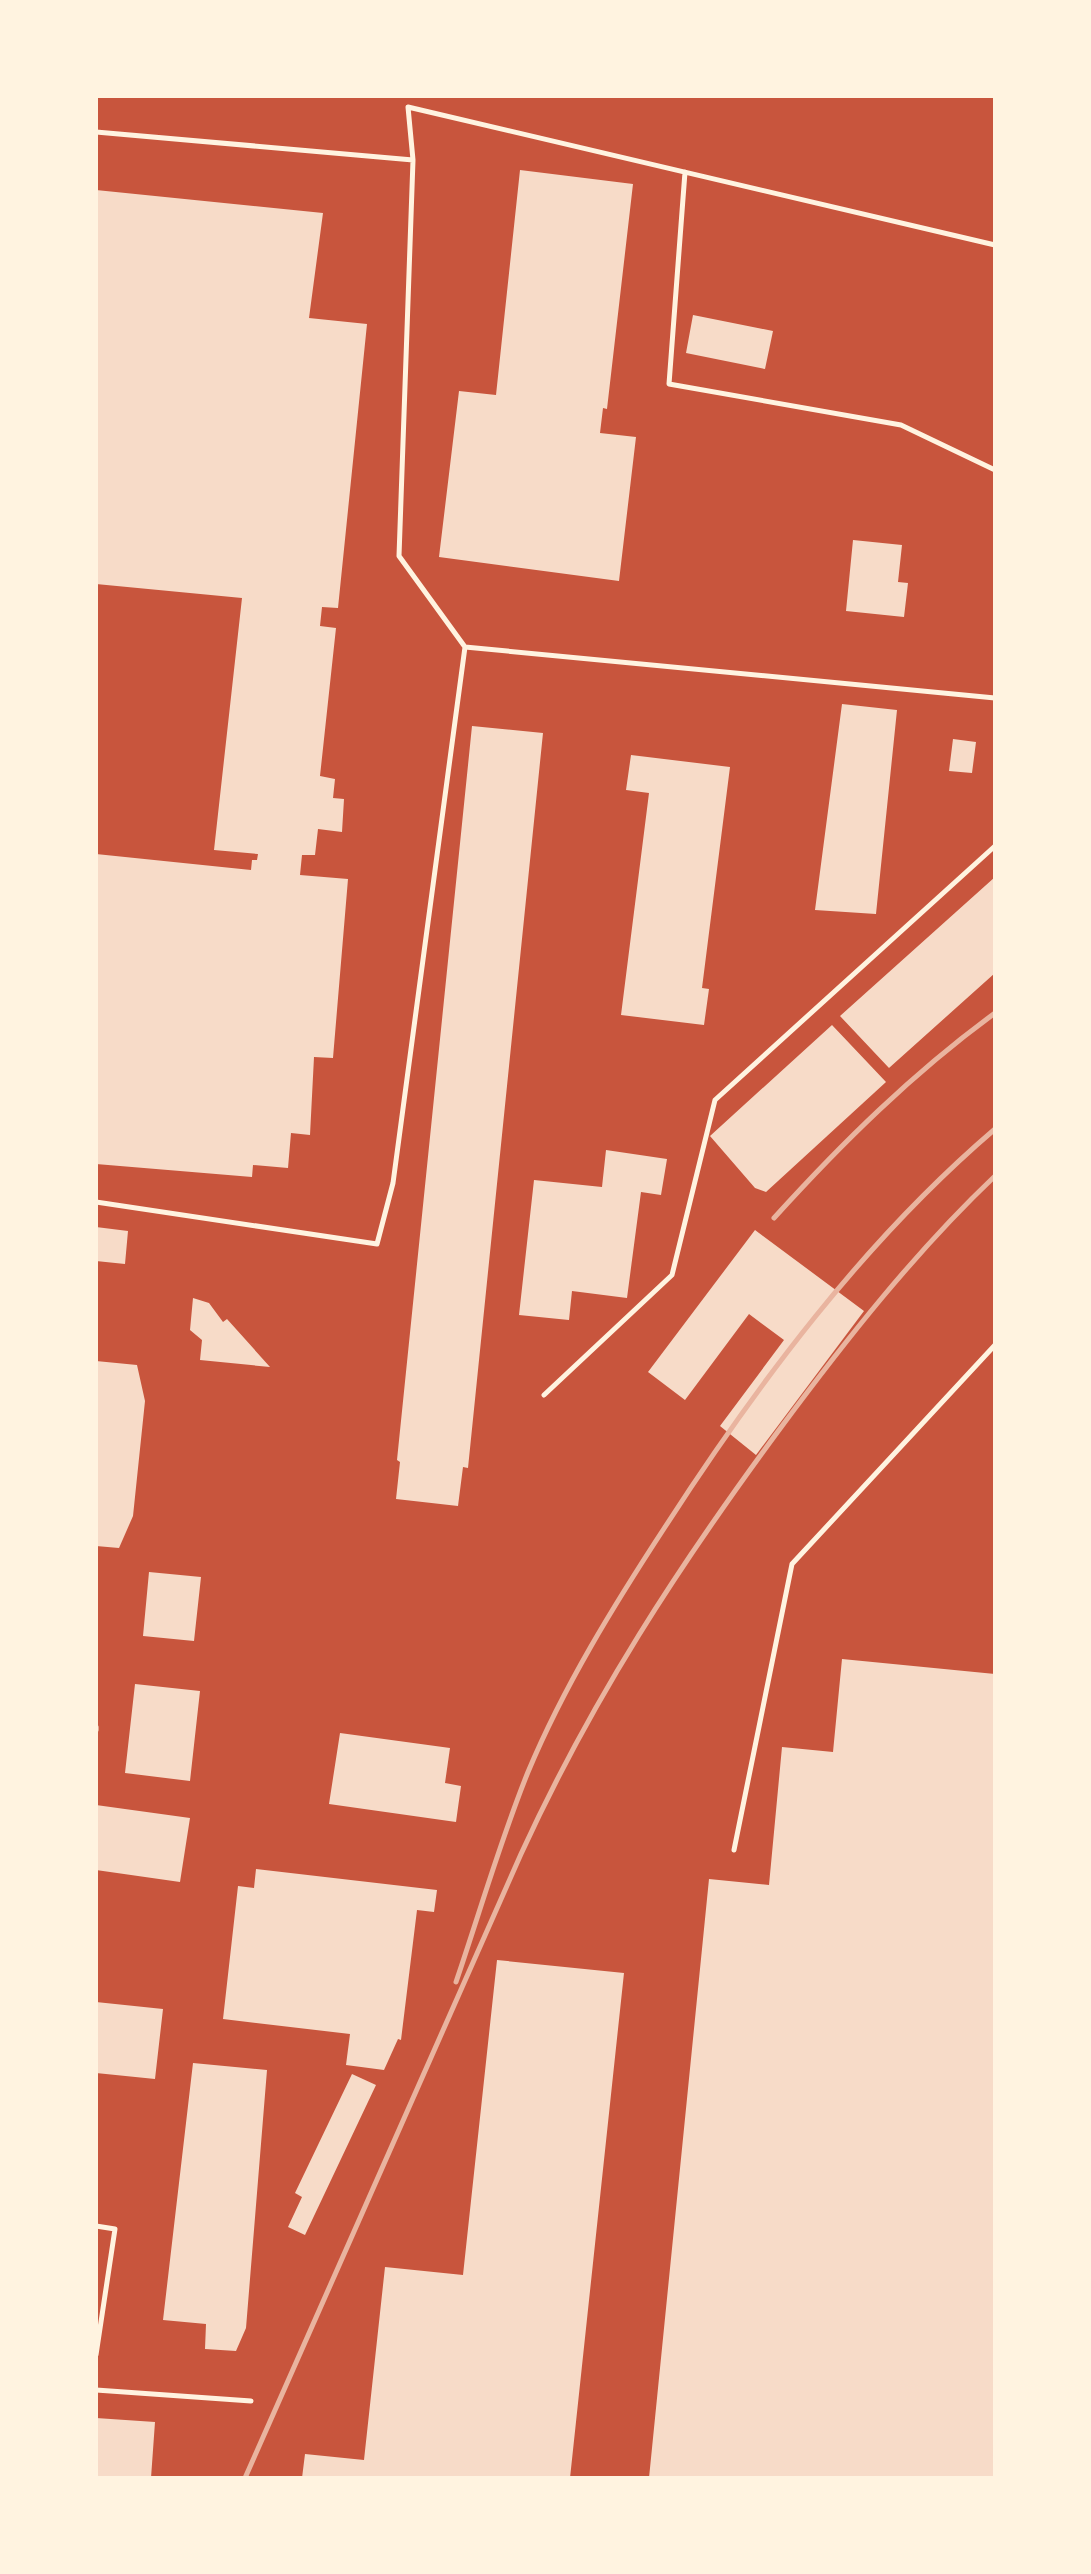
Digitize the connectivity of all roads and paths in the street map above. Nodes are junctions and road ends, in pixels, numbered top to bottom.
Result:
1 (96, 132) edge
2 (413, 160) junction
3 (685, 172) dead end
4 (995, 245) edge
5 (995, 470) edge
6 (465, 647) junction
7 (995, 698) edge
8 (995, 846) edge
9 (96, 1202) edge
10 (995, 1345) edge
11 (544, 1395) dead end
12 (734, 1850) dead end
13 (96, 2226) edge
14 (96, 2355) edge
15 (96, 2390) edge
16 (251, 2401) dead end

1 - 2 lane
2 - 4 lane
2 - 6 lane
3 - 5 lane
6 - 7 lane
6 - 9 lane
8 - 11 lane
10 - 12 lane
13 - 14 lane
15 - 16 lane

